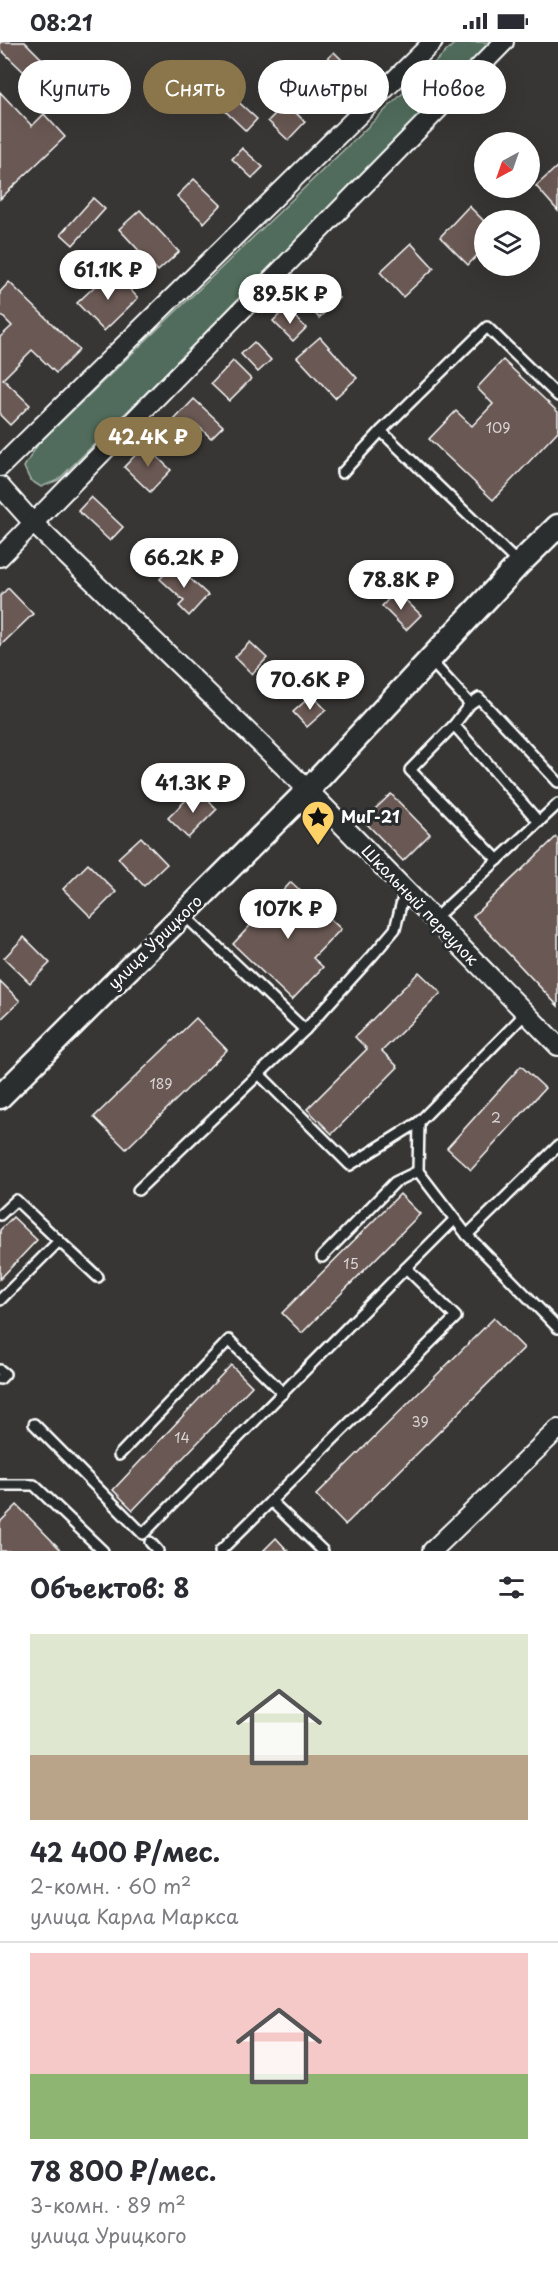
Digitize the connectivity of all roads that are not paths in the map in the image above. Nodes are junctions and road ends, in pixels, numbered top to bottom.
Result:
1 (433, 42) edge
2 (504, 42) edge
3 (558, 396) edge
4 (381, 431) junction
5 (0, 467) edge
6 (342, 473) dead end
7 (0, 486) edge
8 (34, 524) junction
9 (558, 526) edge
10 (0, 557) edge
11 (519, 564) junction
12 (429, 659) junction
13 (470, 704) junction
14 (454, 725) junction
15 (558, 782) edge
16 (308, 790) junction
17 (558, 804) edge
18 (539, 822) junction
19 (498, 860) junction
20 (405, 889) junction
21 (183, 914) junction
22 (434, 919) junction
23 (526, 1013) junction
24 (305, 1030) junction
25 (558, 1046) edge
26 (259, 1074) junction
27 (0, 1097) edge
28 (419, 1122) junction
29 (558, 1146) edge
30 (418, 1172) junction
31 (138, 1191) dead end
32 (0, 1215) edge
33 (454, 1221) junction
34 (467, 1235) junction
35 (59, 1241) junction
36 (322, 1257) dead end
37 (406, 1268) junction
38 (98, 1277) dead end
39 (0, 1300) edge
40 (558, 1328) edge
41 (0, 1370) edge
42 (0, 1379) edge
43 (283, 1393) junction
44 (34, 1424) dead end
45 (558, 1429) edge
46 (119, 1455) dead end
47 (0, 1485) edge
48 (271, 1501) junction
49 (150, 1542) dead end
50 (103, 1551) edge
51 (158, 1551) edge
52 (220, 1551) edge
53 (323, 1551) edge
54 (432, 1551) edge

1 - 5 street
2 - 8 street
3 - 4 lane
4 - 6 lane
4 - 11 lane
7 - 8 street, Школьный переулок
8 - 10 street
8 - 16 street, Школьный переулок
9 - 11 street, улица Урицкого
11 - 12 street, улица Урицкого
12 - 13 lane
12 - 16 street, улица Урицкого
13 - 14 lane
13 - 15 lane
14 - 18 lane
14 - 19 lane
16 - 20 street, Школьный переулок
16 - 21 street, улица Урицкого
17 - 18 lane
18 - 19 lane
19 - 22 lane
20 - 22 street, Школьный переулок
20 - 24 lane
21 - 24 lane
21 - 27 street, улица Урицкого
22 - 23 street, Школьный переулок
23 - 25 street, Школьный переулок
23 - 28 lane
24 - 26 lane
26 - 28 lane
26 - 31 lane
28 - 30 lane
29 - 34 lane
30 - 33 lane
30 - 36 lane
32 - 35 lane
33 - 34 lane
33 - 37 lane
34 - 40 lane
35 - 38 lane
35 - 39 lane
37 - 43 lane
37 - 48 lane
41 - 42 lane
43 - 44 lane
43 - 46 lane
45 - 54 street
47 - 50 lane
48 - 52 lane
48 - 53 lane
49 - 51 lane

